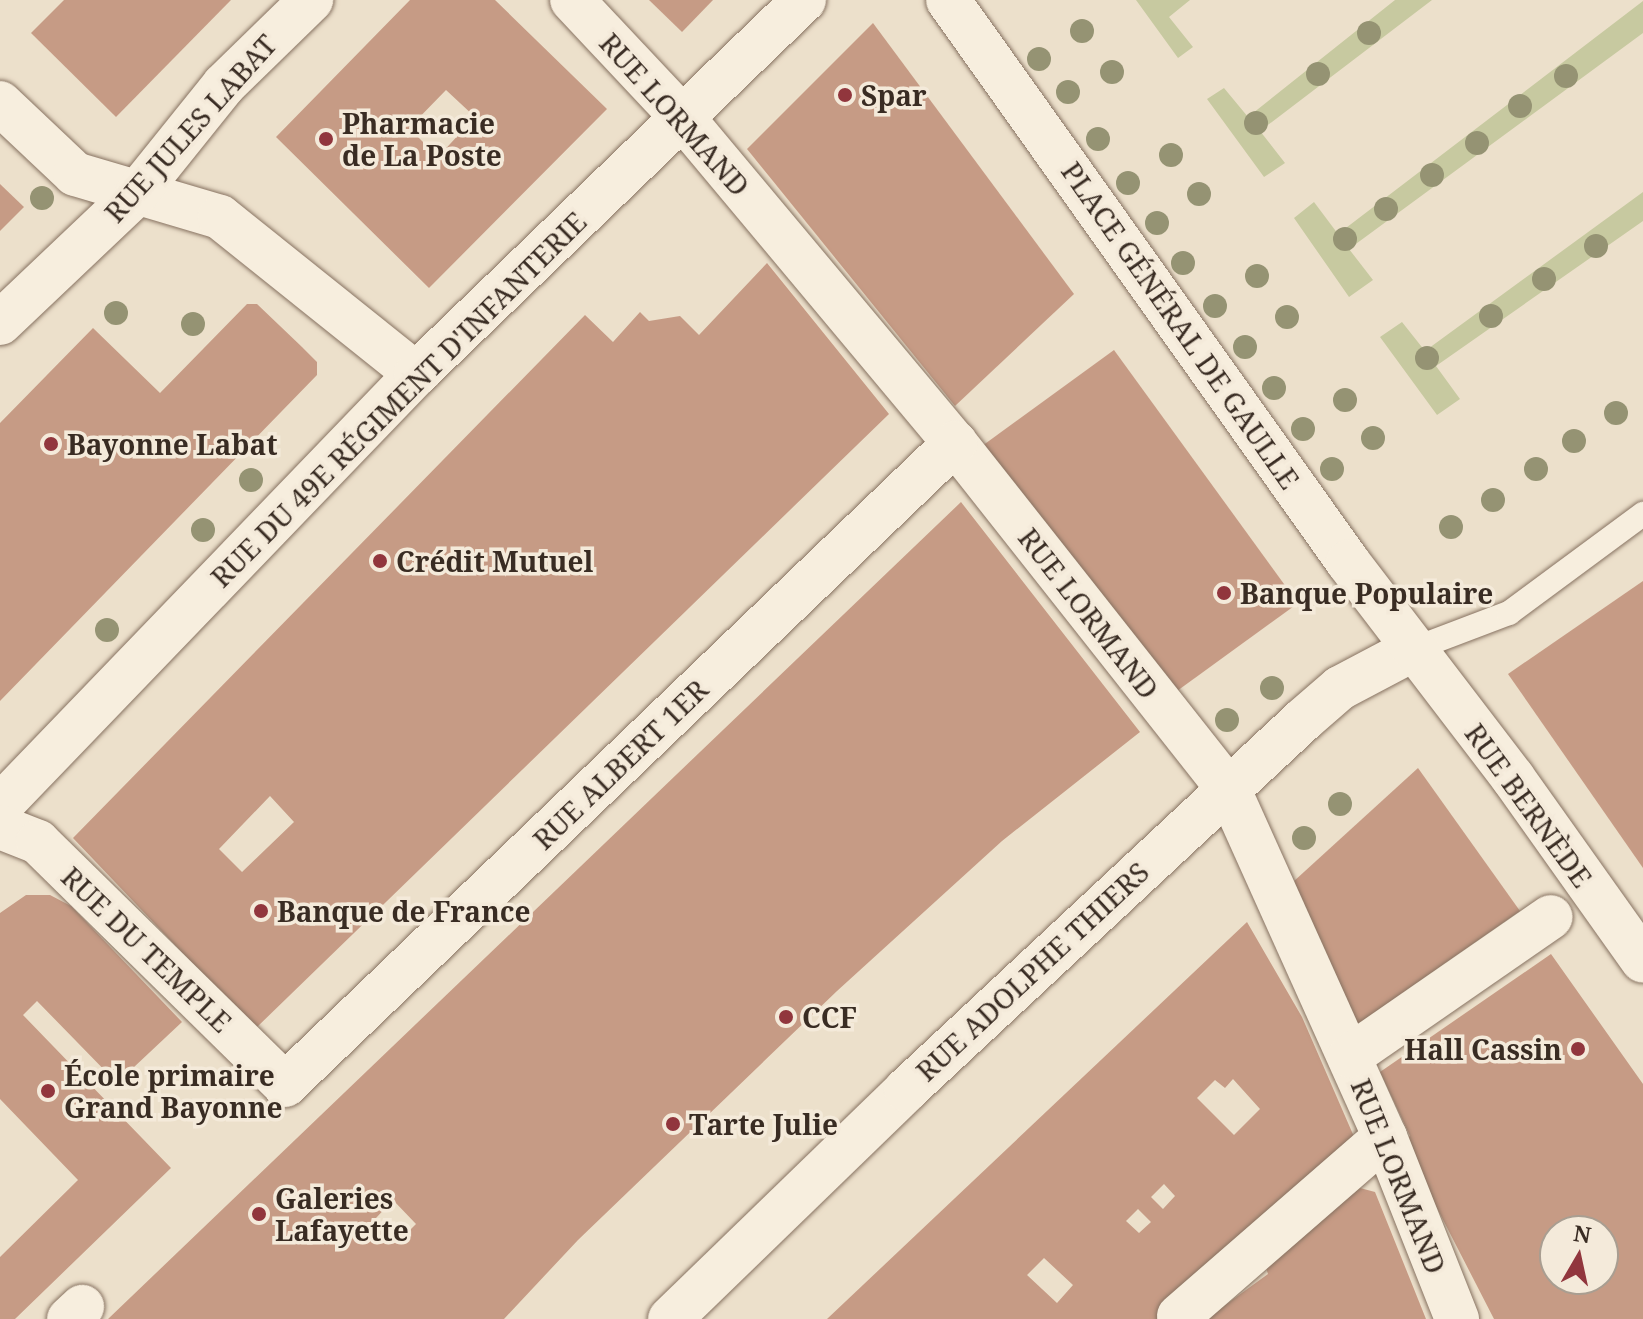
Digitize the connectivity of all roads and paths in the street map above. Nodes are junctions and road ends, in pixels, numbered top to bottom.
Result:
1 (311, 0) edge
2 (572, 0) edge
3 (804, 0) edge
4 (948, 0) edge
5 (0, 103) edge
6 (682, 117) junction
7 (138, 192) junction
8 (0, 323) edge
9 (416, 374) junction
10 (955, 443) junction
11 (1643, 514) edge
12 (1414, 649) junction
13 (1229, 790) junction
14 (0, 806) edge
15 (0, 827) edge
16 (1551, 917) dead end
17 (1643, 961) edge
18 (1350, 1056) junction
19 (285, 1085) joint
20 (1385, 1137) junction
21 (1179, 1316) dead end
22 (670, 1319) edge
23 (1457, 1319) edge

1 - 7 street, RUE JULES LABAT
2 - 6 street, RUE LORMAND
3 - 6 street, RUE DU 49E RÉGIMENT D'INFANTERIE
4 - 12 street, PLACE GÉNÉRAL DE GAULLE
5 - 7 street
6 - 9 street, RUE DU 49E RÉGIMENT D'INFANTERIE
6 - 10 street, RUE LORMAND
7 - 8 street, RUE JULES LABAT
7 - 9 street
9 - 14 street, RUE DU 49E RÉGIMENT D'INFANTERIE
10 - 13 street, RUE LORMAND
10 - 19 street, RUE ALBERT 1ER
11 - 12 lane
12 - 13 street, RUE ADOLPHE THIERS
12 - 17 street, RUE BERNÈDE
13 - 18 street, RUE LORMAND
13 - 22 street, RUE ADOLPHE THIERS
15 - 19 street, RUE DU TEMPLE
16 - 18 street
18 - 20 street, RUE LORMAND
20 - 21 street
20 - 23 street, RUE LORMAND

